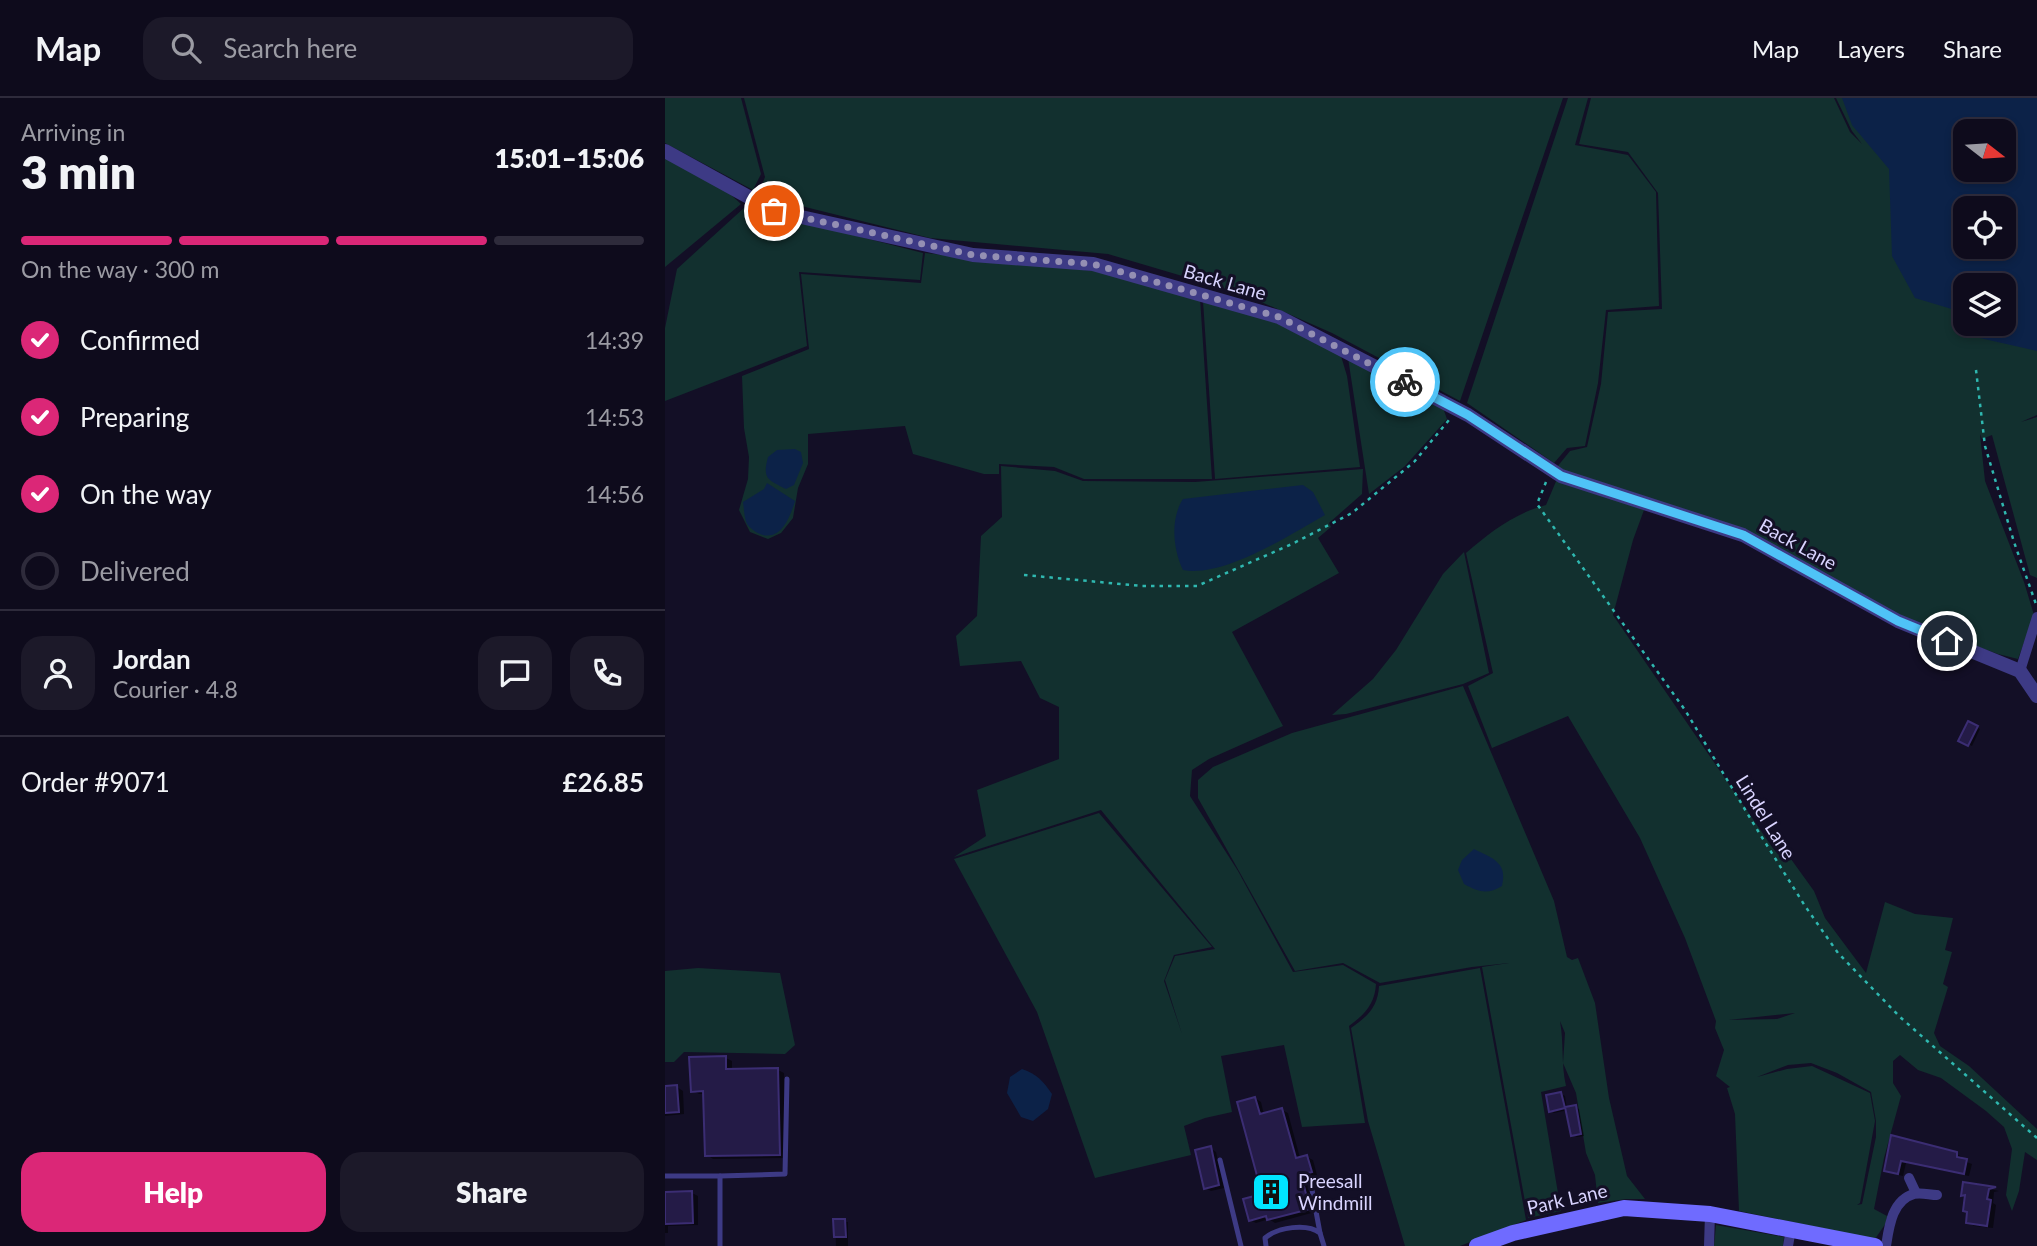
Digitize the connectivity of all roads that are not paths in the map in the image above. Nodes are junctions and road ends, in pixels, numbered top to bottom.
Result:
1 (665, 151) edge
2 (2037, 617) edge
3 (2020, 671) junction
4 (2037, 696) edge
5 (787, 1079) dead end
6 (1220, 1160) dead end
7 (665, 1176) edge
8 (720, 1176) junction
9 (1909, 1178) dead end
10 (1310, 1179) dead end
11 (1916, 1193) junction
12 (1937, 1195) dead end
13 (1710, 1214) junction
14 (1320, 1233) junction
15 (1790, 1238) edge
16 (720, 1246) edge
17 (1241, 1246) edge
18 (1266, 1246) edge
19 (1324, 1246) edge
20 (1477, 1246) edge
21 (1709, 1246) edge
22 (1875, 1246) edge
23 (1885, 1246) edge

1 - 3 street, Back Lane
2 - 3 street
3 - 4 street
5 - 8 lane
6 - 17 lane
7 - 8 lane
8 - 16 lane
9 - 11 street
10 - 14 lane
11 - 12 street
11 - 23 street
13 - 15 main road, Park Lane
13 - 20 main road, Park Lane
13 - 21 street
14 - 18 lane
14 - 19 lane
15 - 22 main road, Park Lane

